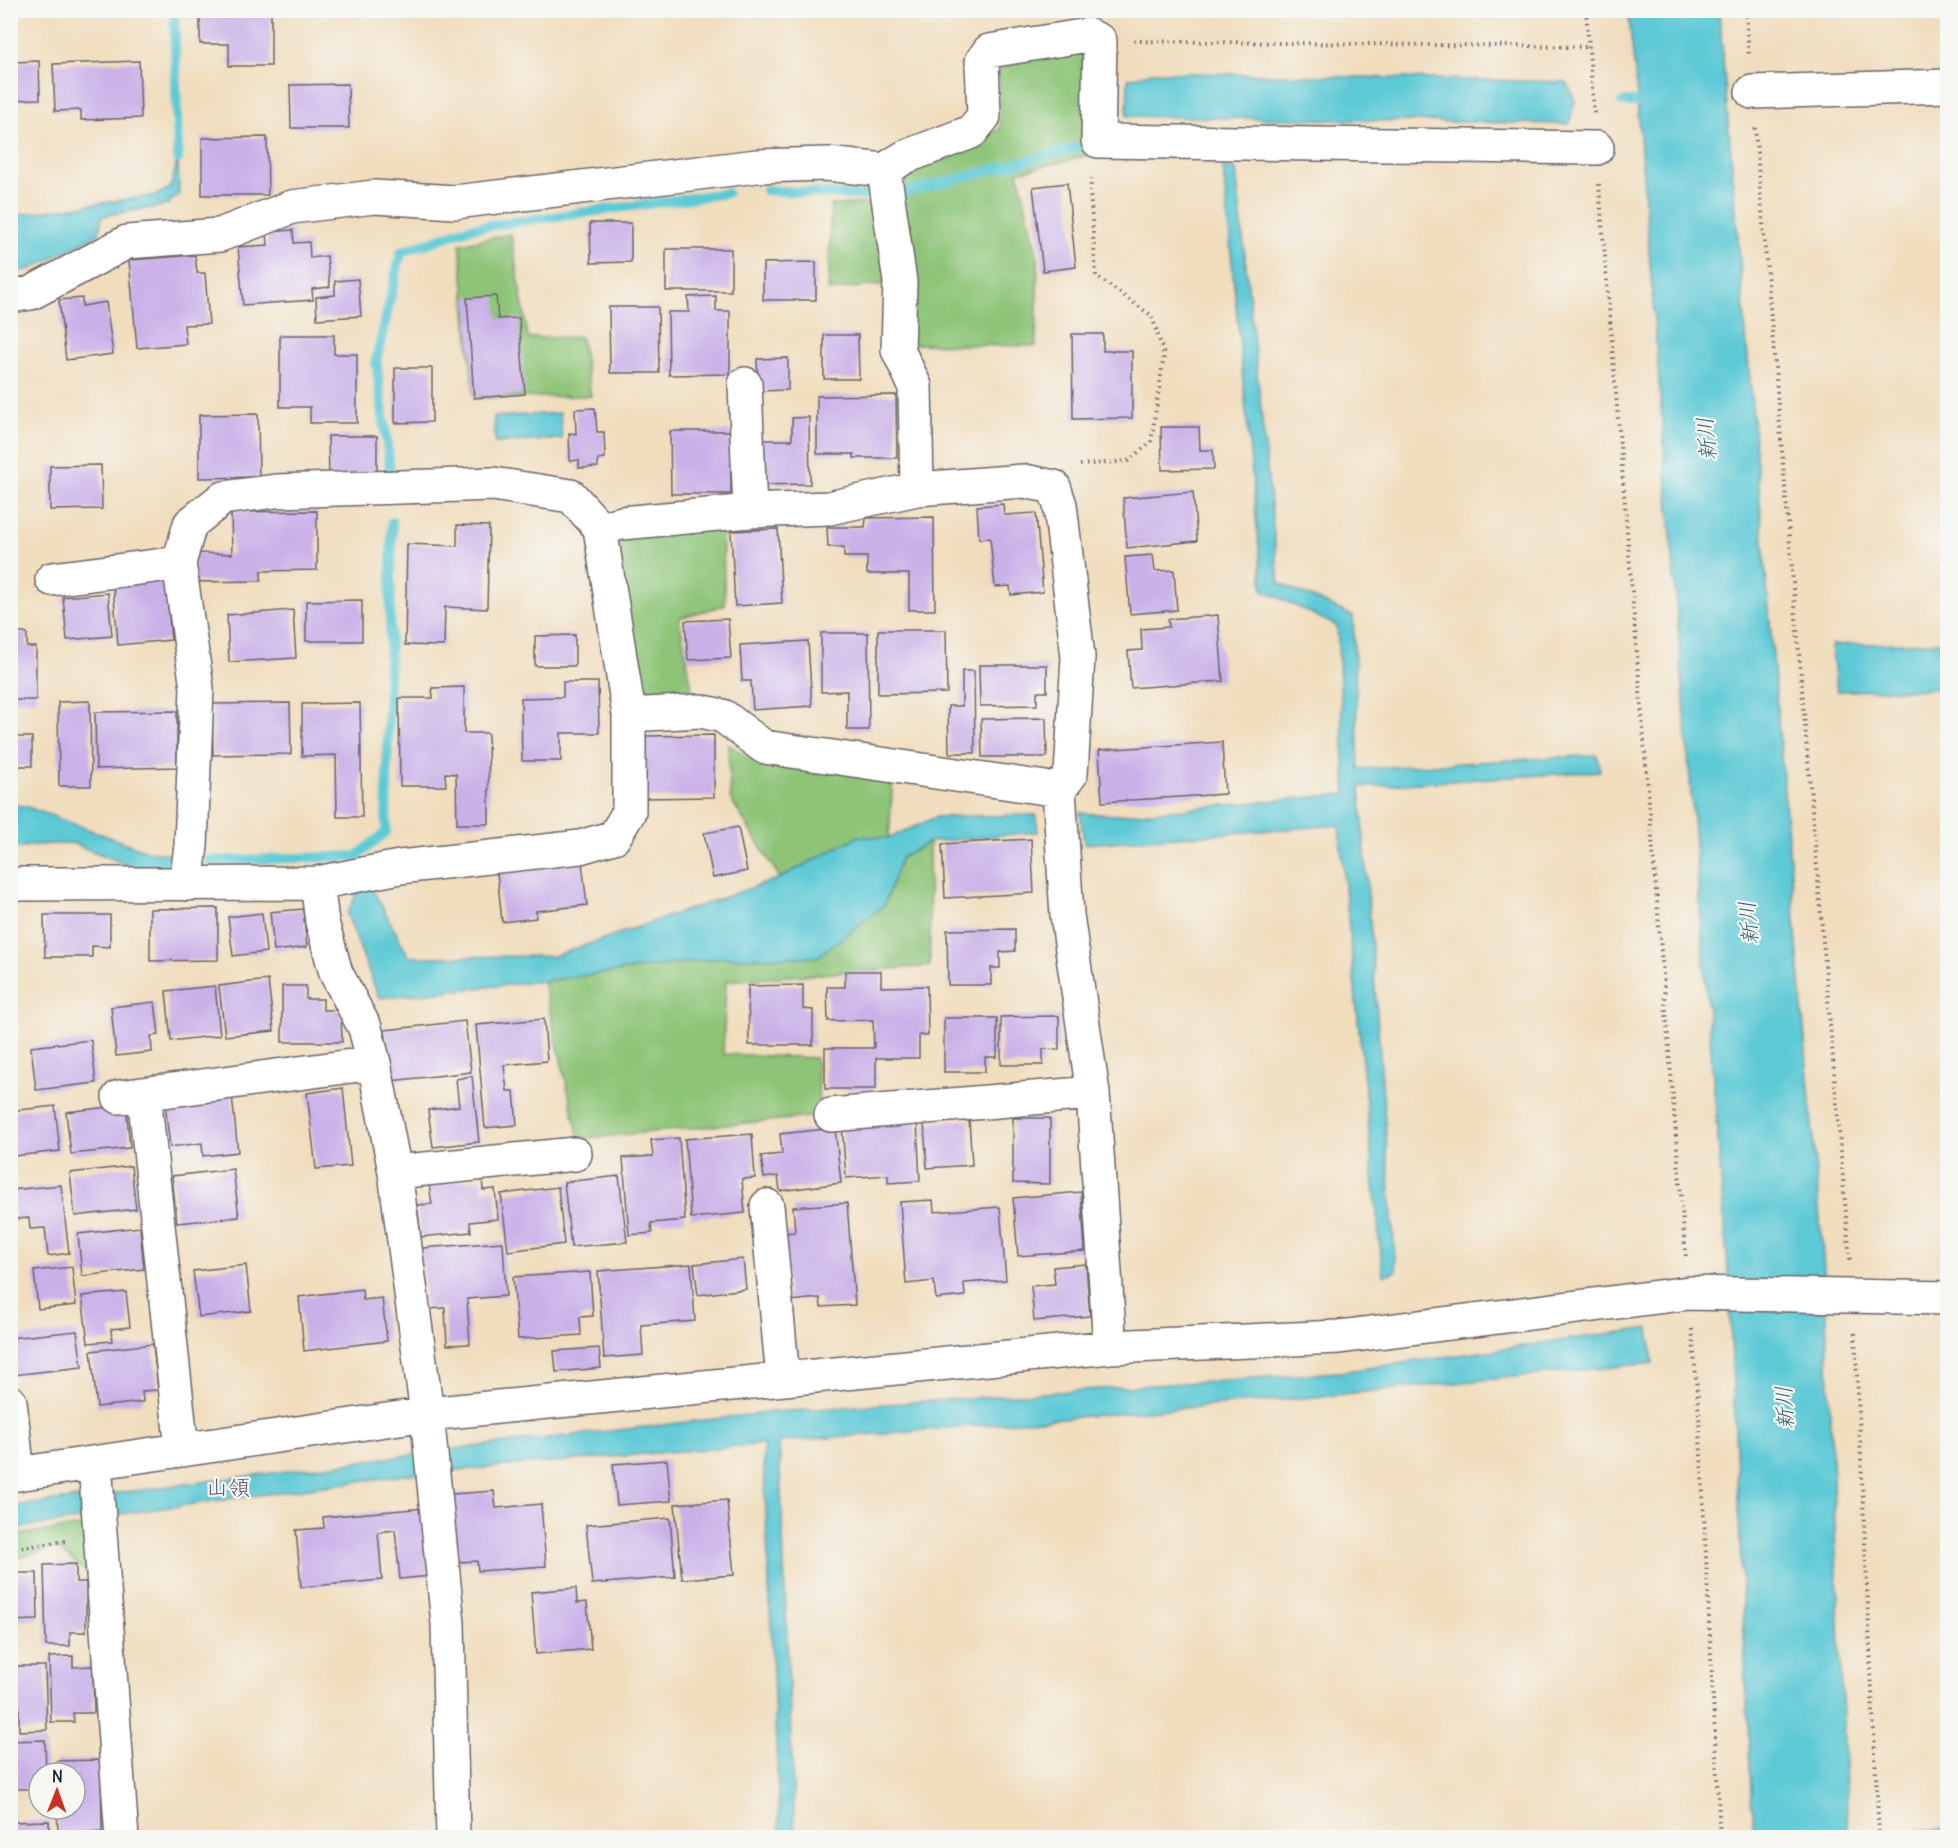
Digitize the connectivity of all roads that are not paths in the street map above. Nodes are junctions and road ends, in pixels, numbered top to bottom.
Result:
1 (1947, 86) edge
2 (1752, 92) road end
3 (1597, 148) road end
4 (884, 170) junction
5 (10, 296) edge
6 (745, 384) dead end
7 (917, 489) junction
8 (750, 511) junction
9 (600, 528) junction
10 (179, 563) junction
11 (52, 579) dead end
12 (628, 715) junction
13 (1059, 790) junction
14 (317, 883) junction
15 (10, 884) edge
16 (186, 884) junction
17 (374, 1063) junction
18 (1093, 1094) junction
19 (831, 1115) dead end
20 (575, 1154) dead end
21 (395, 1172) junction
22 (767, 1206) dead end
23 (1947, 1298) edge
24 (1110, 1347) junction
25 (783, 1379) junction
26 (10, 1402) edge
27 (428, 1428) junction
28 (182, 1450) junction
29 (96, 1473) junction
30 (14, 1474) edge
31 (122, 1838) edge
32 (453, 1838) edge

1 - 2 street
3 - 4 street
4 - 5 street
4 - 7 street
6 - 8 street
7 - 8 street
7 - 13 street
8 - 9 street
9 - 10 street
9 - 12 street
10 - 11 street
10 - 16 street
12 - 13 street
12 - 14 street
13 - 18 street
14 - 16 street
14 - 17 street
15 - 16 street
17 - 21 street
17 - 28 street
18 - 19 street
18 - 24 street
20 - 21 street
21 - 27 street
22 - 25 street
23 - 24 street
24 - 25 street
25 - 27 street
26 - 30 street
27 - 28 street
27 - 32 street
28 - 29 street
29 - 30 street
29 - 31 street

